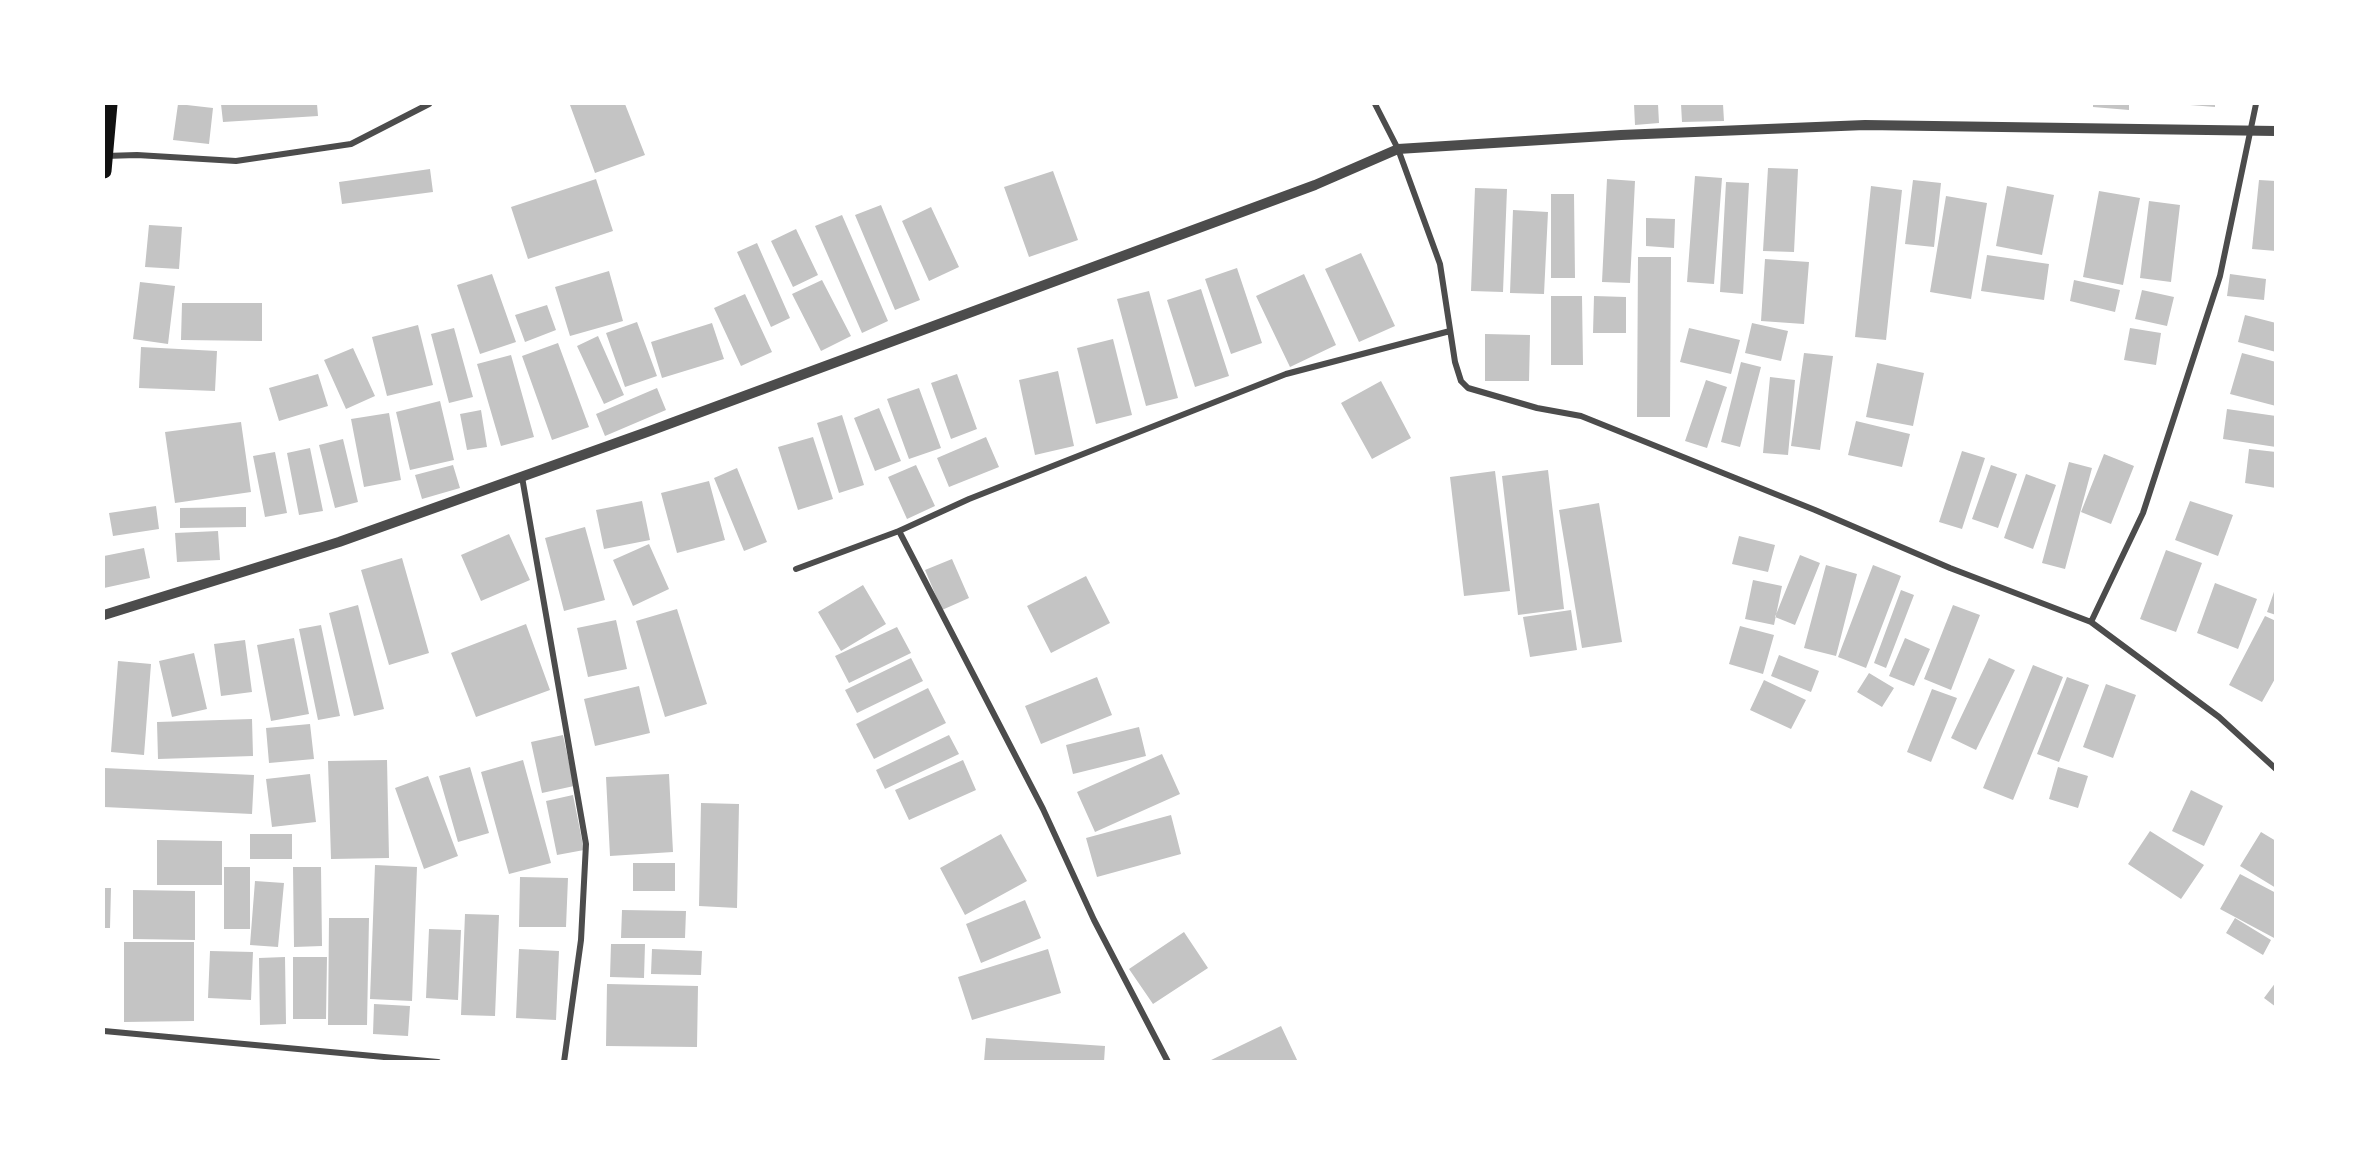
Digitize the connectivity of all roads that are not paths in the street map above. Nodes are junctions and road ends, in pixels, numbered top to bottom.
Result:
1 (110, 104) edge
2 (429, 104) edge
3 (1375, 104) edge
4 (2256, 104) edge
5 (2276, 131) edge
6 (2251, 132) junction
7 (1398, 149) junction
8 (104, 163) edge
9 (1450, 331) junction
10 (522, 477) junction
11 (899, 531) junction
12 (796, 569) dead end
13 (104, 615) edge
14 (2091, 622) junction
15 (2276, 769) edge
16 (104, 1031) edge
17 (438, 1062) edge
18 (564, 1062) edge
19 (1168, 1062) edge

1 - 8 main road
2 - 8 street
3 - 7 street
4 - 6 street
5 - 6 street
6 - 7 street
6 - 14 street
7 - 9 street
7 - 10 street
9 - 11 street
9 - 14 street
10 - 13 street
10 - 18 street
11 - 12 street
11 - 19 street
14 - 15 street
16 - 17 street

